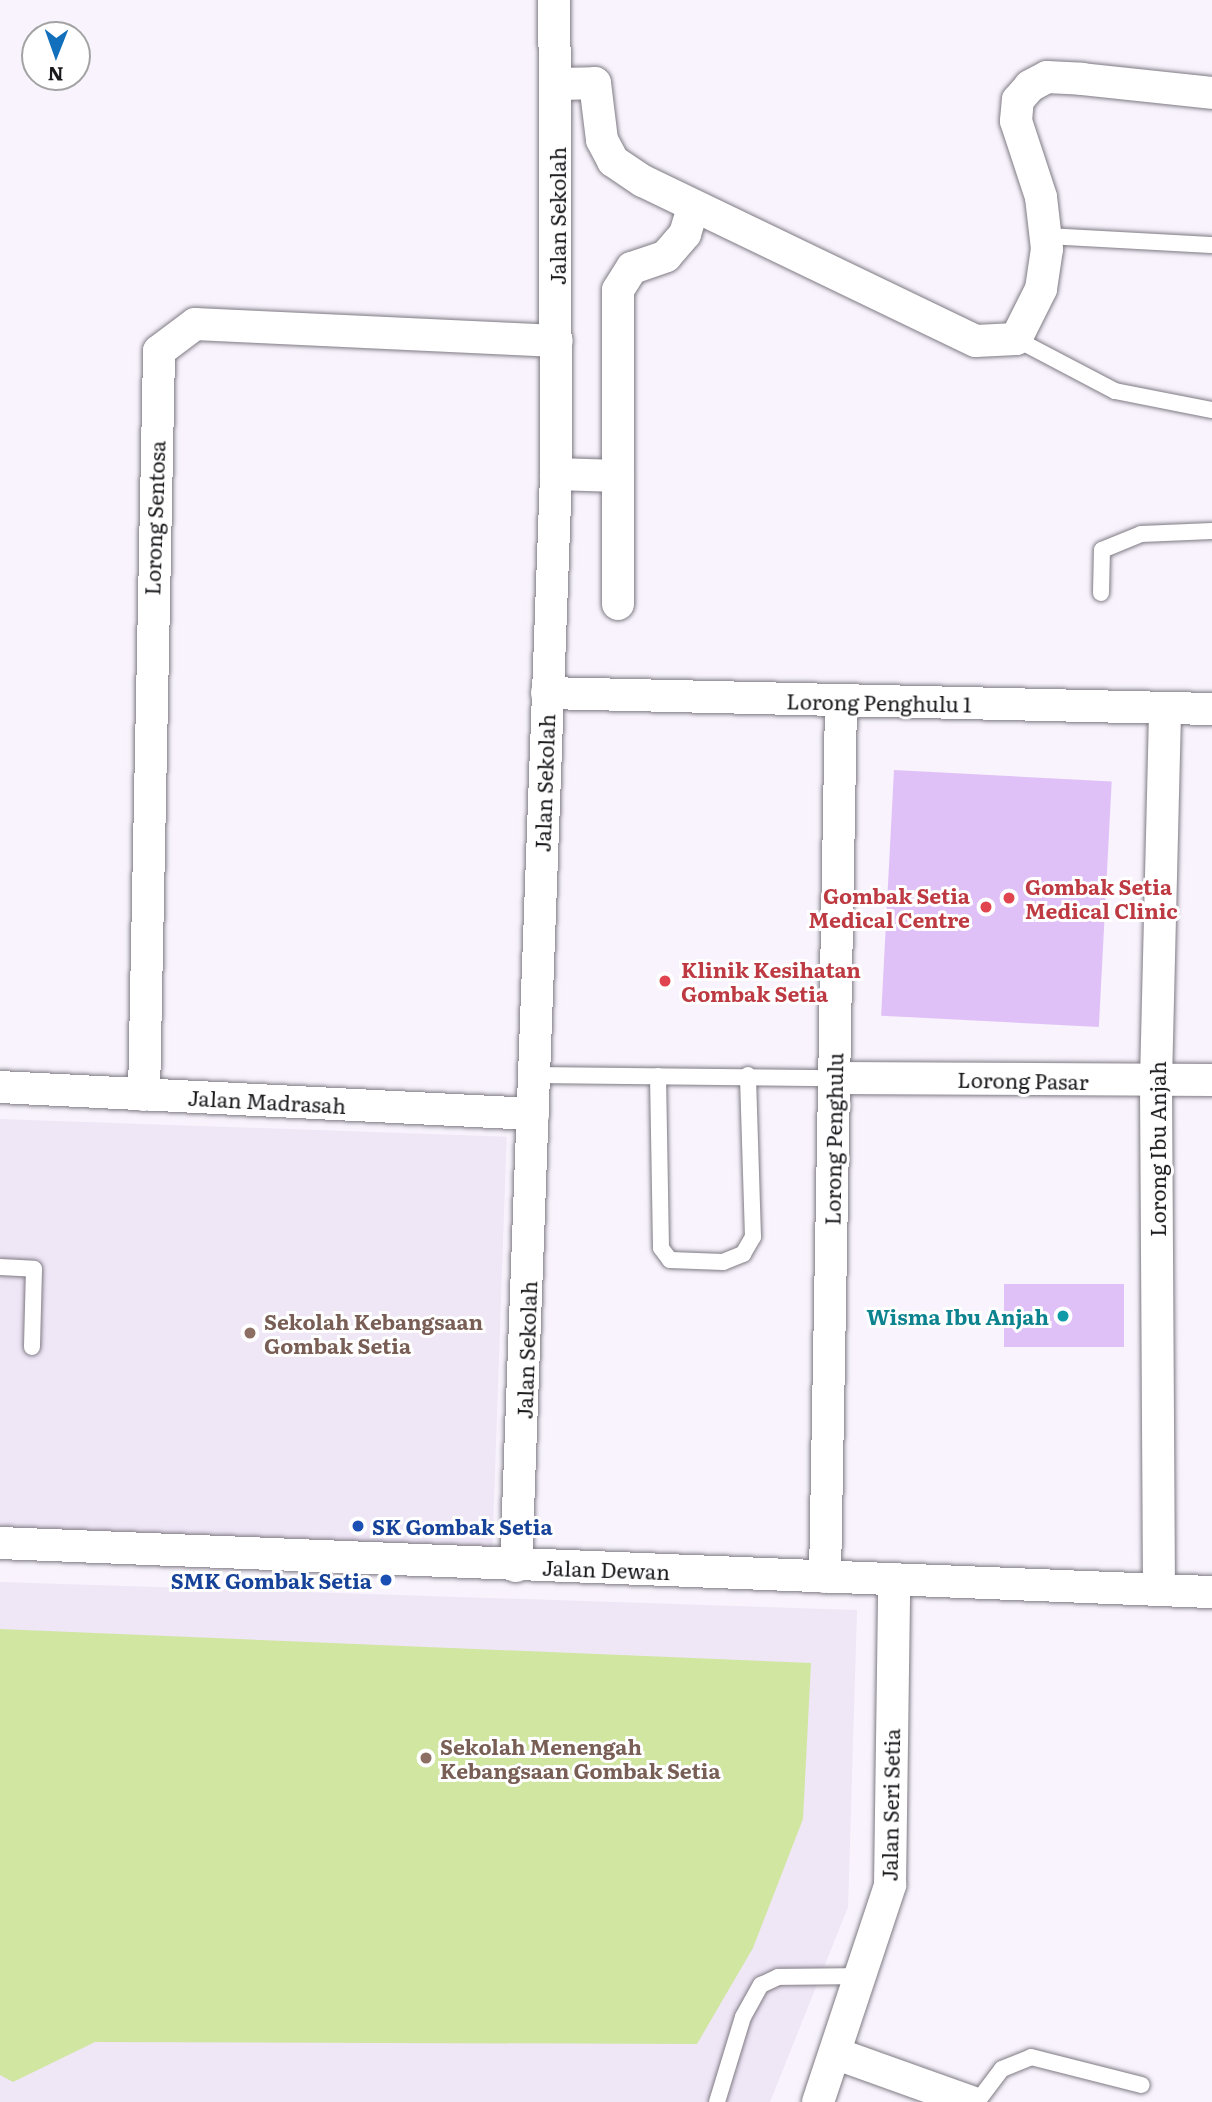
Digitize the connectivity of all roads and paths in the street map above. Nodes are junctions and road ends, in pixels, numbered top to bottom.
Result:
1 (554, 0) edge
2 (556, 84) junction
3 (1212, 93) edge
4 (693, 208) junction
5 (1046, 236) junction
6 (1212, 245) edge
7 (1016, 339) junction
8 (557, 341) junction
9 (1212, 410) edge
10 (556, 474) junction
11 (618, 476) junction
12 (1212, 531) edge
13 (1101, 593) dead end
14 (618, 604) dead end
15 (547, 693) junction
16 (841, 701) junction
17 (1165, 708) junction
18 (1212, 709) edge
19 (534, 1074) junction
20 (748, 1075) junction
21 (658, 1076) junction
22 (834, 1078) junction
23 (1212, 1080) edge
24 (1156, 1081) junction
25 (0, 1087) edge
26 (144, 1094) junction
27 (533, 1114) junction
28 (0, 1267) edge
29 (32, 1347) dead end
30 (0, 1543) edge
31 (516, 1566) junction
32 (825, 1577) junction
33 (894, 1580) junction
34 (1159, 1590) junction
35 (1212, 1592) edge
36 (862, 1976) junction
37 (837, 2054) junction
38 (1142, 2085) dead end
39 (716, 2102) edge
40 (818, 2102) edge
41 (971, 2102) edge
42 (977, 2102) edge

1 - 2 street, Jalan Sekolah
2 - 4 street
2 - 8 street, Jalan Sekolah
3 - 5 street
4 - 7 street
4 - 11 street
5 - 6 lane
5 - 7 street
7 - 9 lane
8 - 10 street, Jalan Sekolah
8 - 26 street, Lorong Sentosa
10 - 11 street
10 - 15 street, Jalan Sekolah
11 - 14 street
12 - 13 lane
15 - 16 street, Lorong Penghulu 1
15 - 19 street, Jalan Sekolah
16 - 17 street, Lorong Penghulu 1
16 - 22 street, Lorong Penghulu
17 - 18 street, Lorong Penghulu 1
17 - 24 street, Lorong Ibu Anjah
19 - 21 lane
19 - 27 street, Jalan Sekolah
20 - 21 lane
20 - 21 lane
20 - 22 lane
22 - 24 street, Lorong Pasar
22 - 32 street, Lorong Penghulu
23 - 24 street, Lorong Pasar
24 - 34 street, Lorong Ibu Anjah
25 - 26 street, Jalan Madrasah
26 - 27 street, Jalan Madrasah
27 - 31 street, Jalan Sekolah
28 - 29 lane
30 - 31 street, Jalan Dewan
31 - 32 street, Jalan Dewan
32 - 33 street, Jalan Dewan
33 - 34 street, Jalan Dewan
33 - 36 street, Jalan Seri Setia
34 - 35 street, Jalan Dewan
36 - 37 street, Jalan Seri Setia
36 - 39 lane
37 - 40 street, Jalan Seri Setia
37 - 41 street
38 - 42 lane

